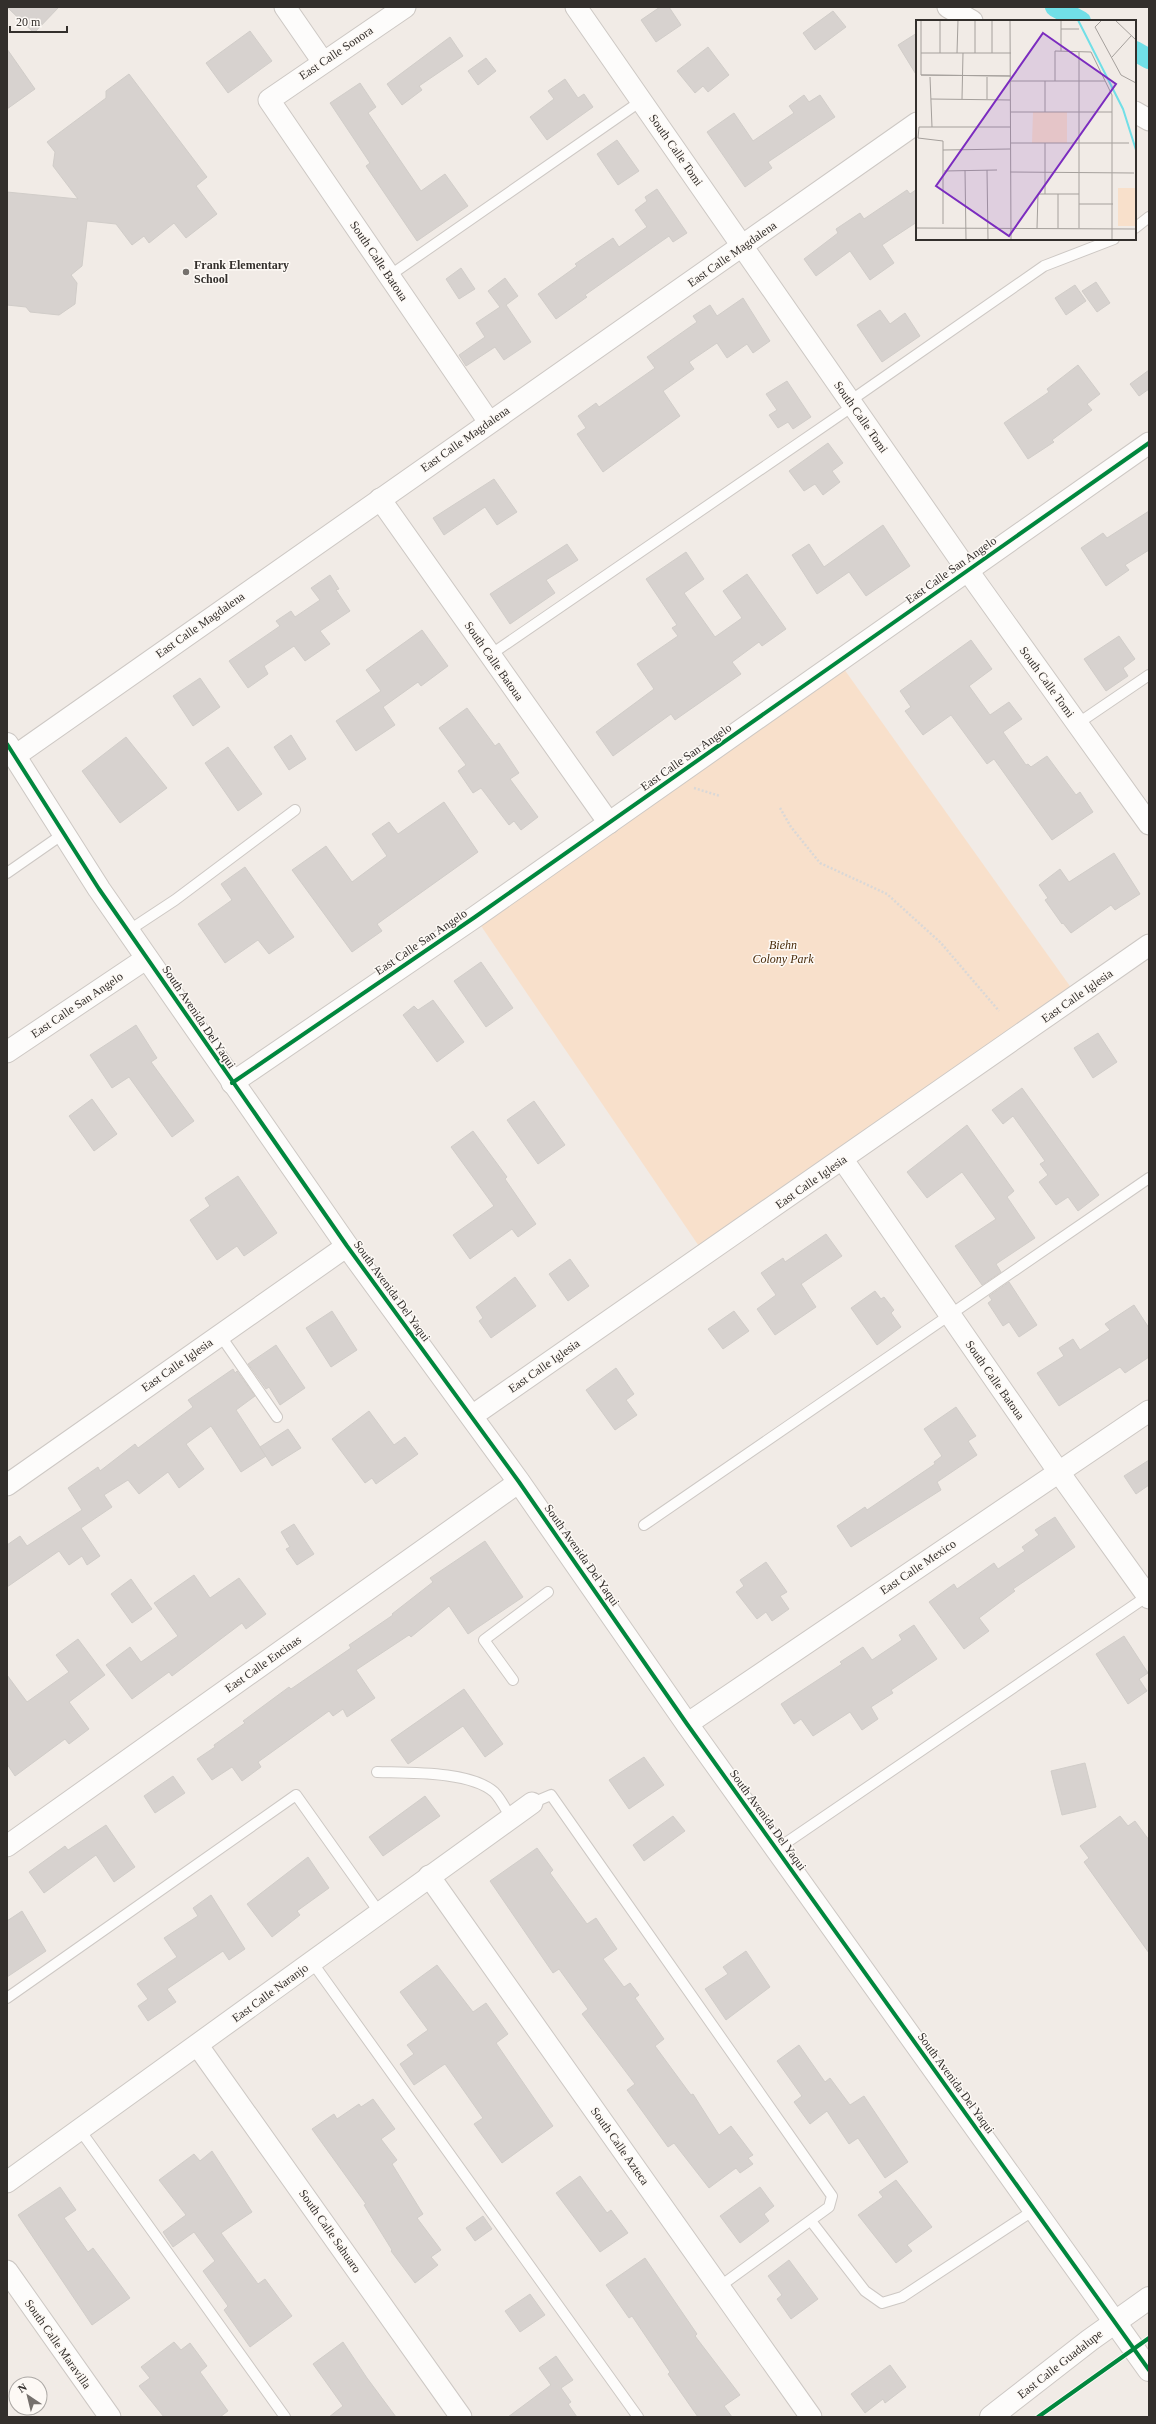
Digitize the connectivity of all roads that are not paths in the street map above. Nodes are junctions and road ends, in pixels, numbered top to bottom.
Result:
1 (284, 7) edge
2 (405, 7) edge
3 (576, 7) edge
4 (948, 7) edge
5 (970, 20) edge
6 (323, 62) junction
7 (269, 100) joint
8 (641, 101) junction
9 (1136, 113) edge
10 (1149, 120) edge
11 (916, 124) edge
12 (1149, 217) edge
13 (1136, 227) edge
14 (1111, 240) edge
15 (743, 247) junction
16 (389, 276) junction
17 (852, 404) junction
18 (489, 422) junction
19 (1149, 443) edge
20 (380, 499) junction
21 (968, 571) junction
22 (490, 655) junction
23 (1149, 675) edge
24 (1077, 724) junction
25 (11, 750) edge
26 (295, 810) dead end
27 (609, 823) junction
28 (1149, 824) edge
29 (63, 834) junction
30 (7, 873) edge
31 (128, 931) junction
32 (1149, 945) edge
33 (147, 958) junction
34 (7, 1052) edge
35 (232, 1083) junction
36 (843, 1160) junction
37 (1149, 1178) edge
38 (347, 1246) junction
39 (950, 1315) junction
40 (220, 1335) junction
41 (1149, 1411) edge
42 (472, 1416) junction
43 (277, 1418) dead end
44 (1058, 1471) junction
45 (519, 1482) junction
46 (7, 1485) edge
47 (644, 1525) dead end
48 (548, 1592) dead end
49 (1148, 1596) edge
50 (513, 1680) dead end
51 (687, 1724) junction
52 (377, 1772) dead end
53 (532, 1803) joint
54 (511, 1818) junction
55 (7, 1846) edge
56 (776, 1849) junction
57 (429, 1876) junction
58 (379, 1912) junction
59 (312, 1962) junction
60 (7, 1998) edge
61 (198, 2046) junction
62 (80, 2130) junction
63 (7, 2182) edge
64 (1034, 2210) junction
65 (810, 2221) junction
66 (7, 2271) edge
67 (719, 2287) junction
68 (1149, 2298) edge
69 (1115, 2322) junction
70 (1149, 2370) edge
71 (993, 2416) edge
72 (110, 2417) edge
73 (285, 2417) edge
74 (461, 2417) edge
75 (638, 2417) edge
76 (811, 2417) edge

1 - 6 street
2 - 6 street, East Calle Sonora
3 - 8 street, South Calle Tomi
4 - 5 street
6 - 7 street, East Calle Sonora
7 - 16 street, South Calle Batoua
8 - 15 street, South Calle Tomi
8 - 16 lane
9 - 10 street
11 - 15 street, East Calle Magdalena
12 - 13 lane
14 - 17 lane
15 - 17 street, South Calle Tomi
15 - 18 street, East Calle Magdalena
16 - 18 street, South Calle Batoua
17 - 21 street, South Calle Tomi
17 - 22 lane
18 - 20 street, East Calle Magdalena
19 - 21 street, East Calle San Angelo
20 - 22 street, South Calle Batoua
20 - 25 street, East Calle Magdalena
21 - 24 street, South Calle Tomi
21 - 27 street, East Calle San Angelo
22 - 27 street, South Calle Batoua
23 - 24 lane
24 - 28 street, South Calle Tomi
25 - 29 street, South Avenida Del Yaqui
26 - 31 lane
27 - 35 street, East Calle San Angelo
29 - 30 lane
29 - 31 street, South Avenida Del Yaqui
31 - 33 street, South Avenida Del Yaqui
32 - 36 street, East Calle Iglesia
33 - 34 street, East Calle San Angelo
33 - 35 street, South Avenida Del Yaqui
35 - 38 street, South Avenida Del Yaqui
36 - 39 street, South Calle Batoua
36 - 42 street, East Calle Iglesia
37 - 39 lane
38 - 40 street, East Calle Iglesia
38 - 42 street, South Avenida Del Yaqui
39 - 44 street, South Calle Batoua
39 - 47 lane
40 - 43 lane
40 - 46 street, East Calle Iglesia
41 - 44 street, East Calle Mexico
42 - 45 street, South Avenida Del Yaqui
44 - 49 street, South Calle Batoua
44 - 51 street, East Calle Mexico
45 - 51 street, South Avenida Del Yaqui
45 - 55 street, East Calle Encinas
48 - 50 lane
49 - 56 lane
51 - 56 street, South Avenida Del Yaqui
52 - 54 lane
53 - 54 street, East Calle Naranjo
53 - 65 lane
54 - 57 street, East Calle Naranjo
56 - 64 street, South Avenida Del Yaqui
57 - 58 street, East Calle Naranjo
57 - 67 street, South Calle Azteca
58 - 59 street, East Calle Naranjo
58 - 60 lane
59 - 61 street, East Calle Naranjo
59 - 75 lane
61 - 62 street, East Calle Naranjo
61 - 74 street, South Calle Sahuaro
62 - 63 street, East Calle Naranjo
62 - 73 lane
64 - 65 lane
64 - 69 street, South Avenida Del Yaqui
65 - 67 lane
66 - 72 street, South Calle Maravilla
67 - 76 street, South Calle Azteca
68 - 69 street, East Calle Guadalupe
69 - 70 street, South Avenida Del Yaqui
69 - 71 street, East Calle Guadalupe

